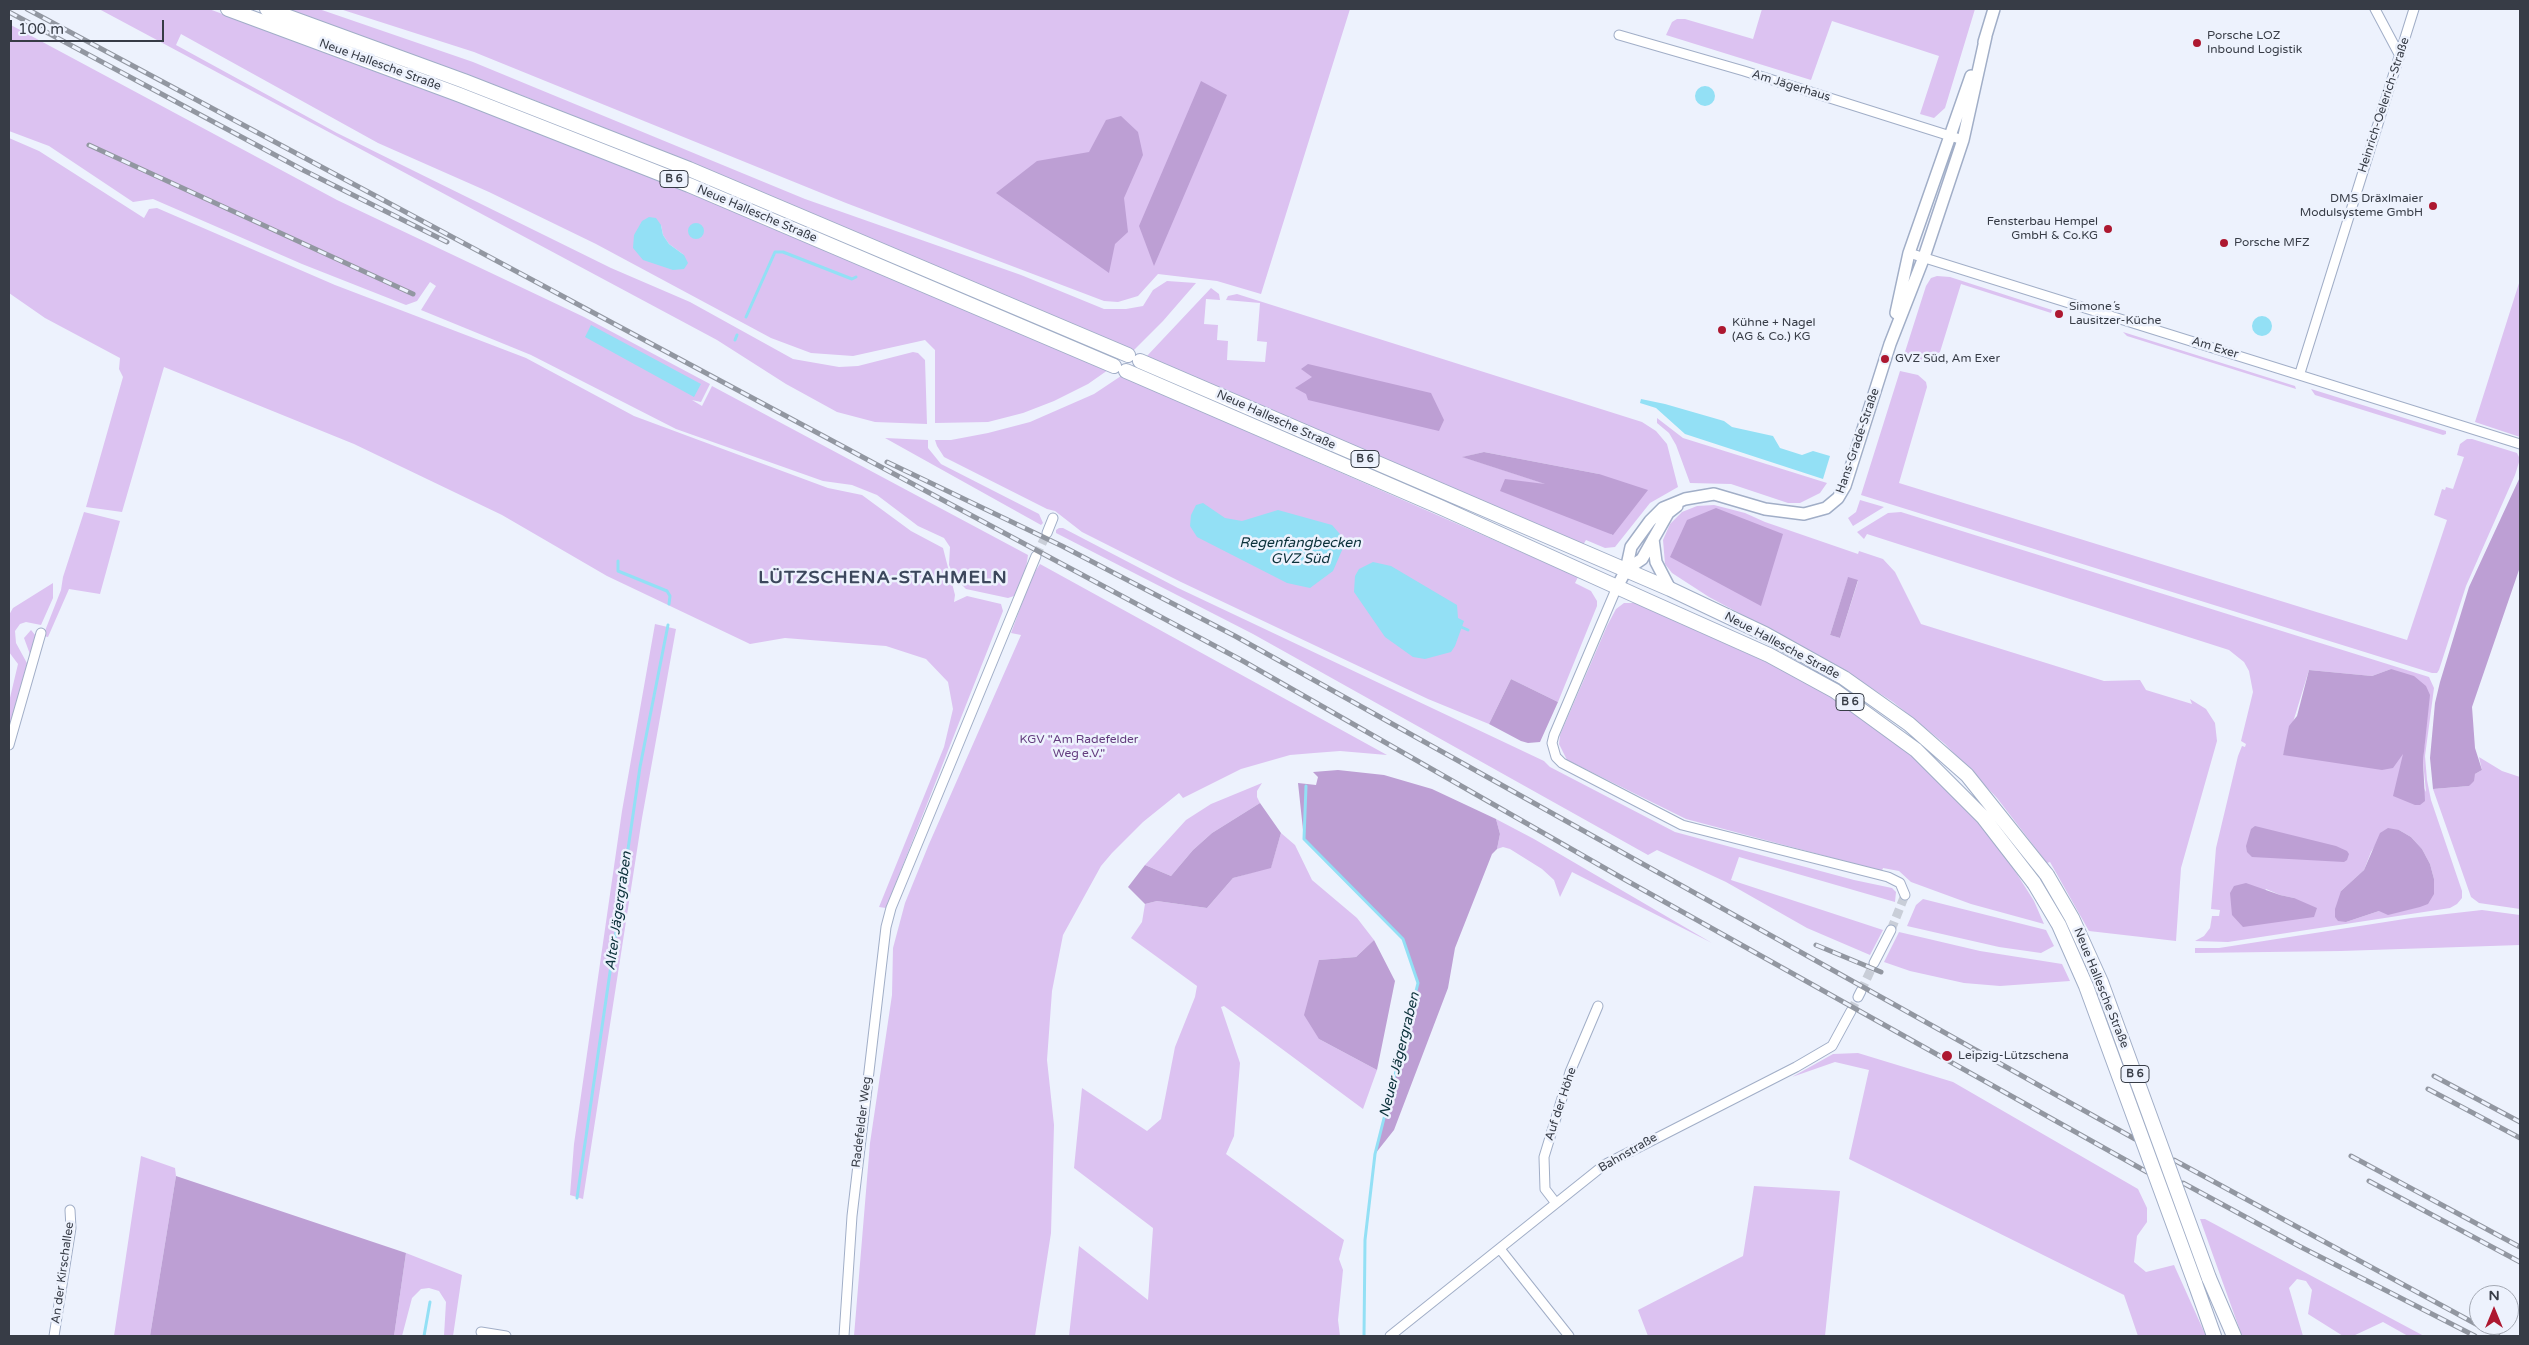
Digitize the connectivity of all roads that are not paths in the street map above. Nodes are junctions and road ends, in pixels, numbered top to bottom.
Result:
1 (228, 9) edge
2 (267, 9) edge
3 (1994, 9) edge
4 (2375, 9) edge
5 (2414, 9) edge
6 (1619, 35) dead end
7 (1986, 36) junction
8 (2400, 56) junction
9 (1949, 135) junction
10 (1963, 140) junction
11 (1910, 253) junction
12 (1924, 258) junction
13 (1890, 344) junction
14 (2300, 373) junction
15 (2520, 444) edge
16 (1685, 499) junction
17 (1053, 518) dead end
18 (1047, 533) tunnel mouth
19 (1653, 539) junction
20 (1036, 556) tunnel mouth
21 (1626, 570) junction
22 (1617, 587) junction
23 (1670, 589) junction
24 (41, 634) dead end
25 (9, 746) edge
26 (1905, 895) dead end
27 (1892, 930) tunnel mouth
28 (1874, 963) tunnel mouth
29 (1598, 1006) dead end
30 (1851, 1011) tunnel mouth
31 (1555, 1202) junction
32 (70, 1210) dead end
33 (1500, 1249) junction
34 (481, 1332) dead end
35 (54, 1336) edge
36 (496, 1336) edge
37 (506, 1336) edge
38 (844, 1336) edge
39 (1390, 1336) edge
40 (1569, 1336) edge
41 (2214, 1336) edge
42 (2234, 1336) edge

1 - 22 main road, Neue Hallesche Straße / B 6
2 - 21 main road, Neue Hallesche Straße / B 6
3 - 7 street, Hans-Grade-Straße
4 - 8 street
5 - 8 street, Heinrich-Oelerich-Straße
6 - 9 street, Am Jägerhaus
7 - 9 street, Hans-Grade-Straße
7 - 10 street, Hans-Grade-Straße
8 - 14 street, Heinrich-Oelerich-Straße
9 - 10 street, Am Jägerhaus
9 - 11 street, Hans-Grade-Straße
10 - 12 street, Hans-Grade-Straße
11 - 12 street, Am Exer
11 - 13 street, Hans-Grade-Straße
12 - 13 street, Hans-Grade-Straße
12 - 14 street, Am Exer
13 - 16 street, Hans-Grade-Straße
14 - 15 street, Am Exer
16 - 19 street, Hans-Grade-Straße
16 - 21 street, Hans-Grade-Straße
17 - 18 street
19 - 21 street, Hans-Grade-Straße
19 - 23 street
20 - 38 street, Radefelder Weg
21 - 22 street, Hans-Grade-Straße
21 - 23 main road, Neue Hallesche Straße / B 6
22 - 26 street
22 - 41 main road, Neue Hallesche Straße / B 6, bridge
23 - 42 main road, Neue Hallesche Straße / B 6, bridge
24 - 25 street
27 - 28 street
29 - 31 street, Auf der Höhe
30 - 31 street, Bahnstraße
31 - 33 street, Bahnstraße
32 - 35 street, An der Kirschallee
33 - 39 street, Bahnstraße
33 - 40 street
34 - 36 street
36 - 37 street

